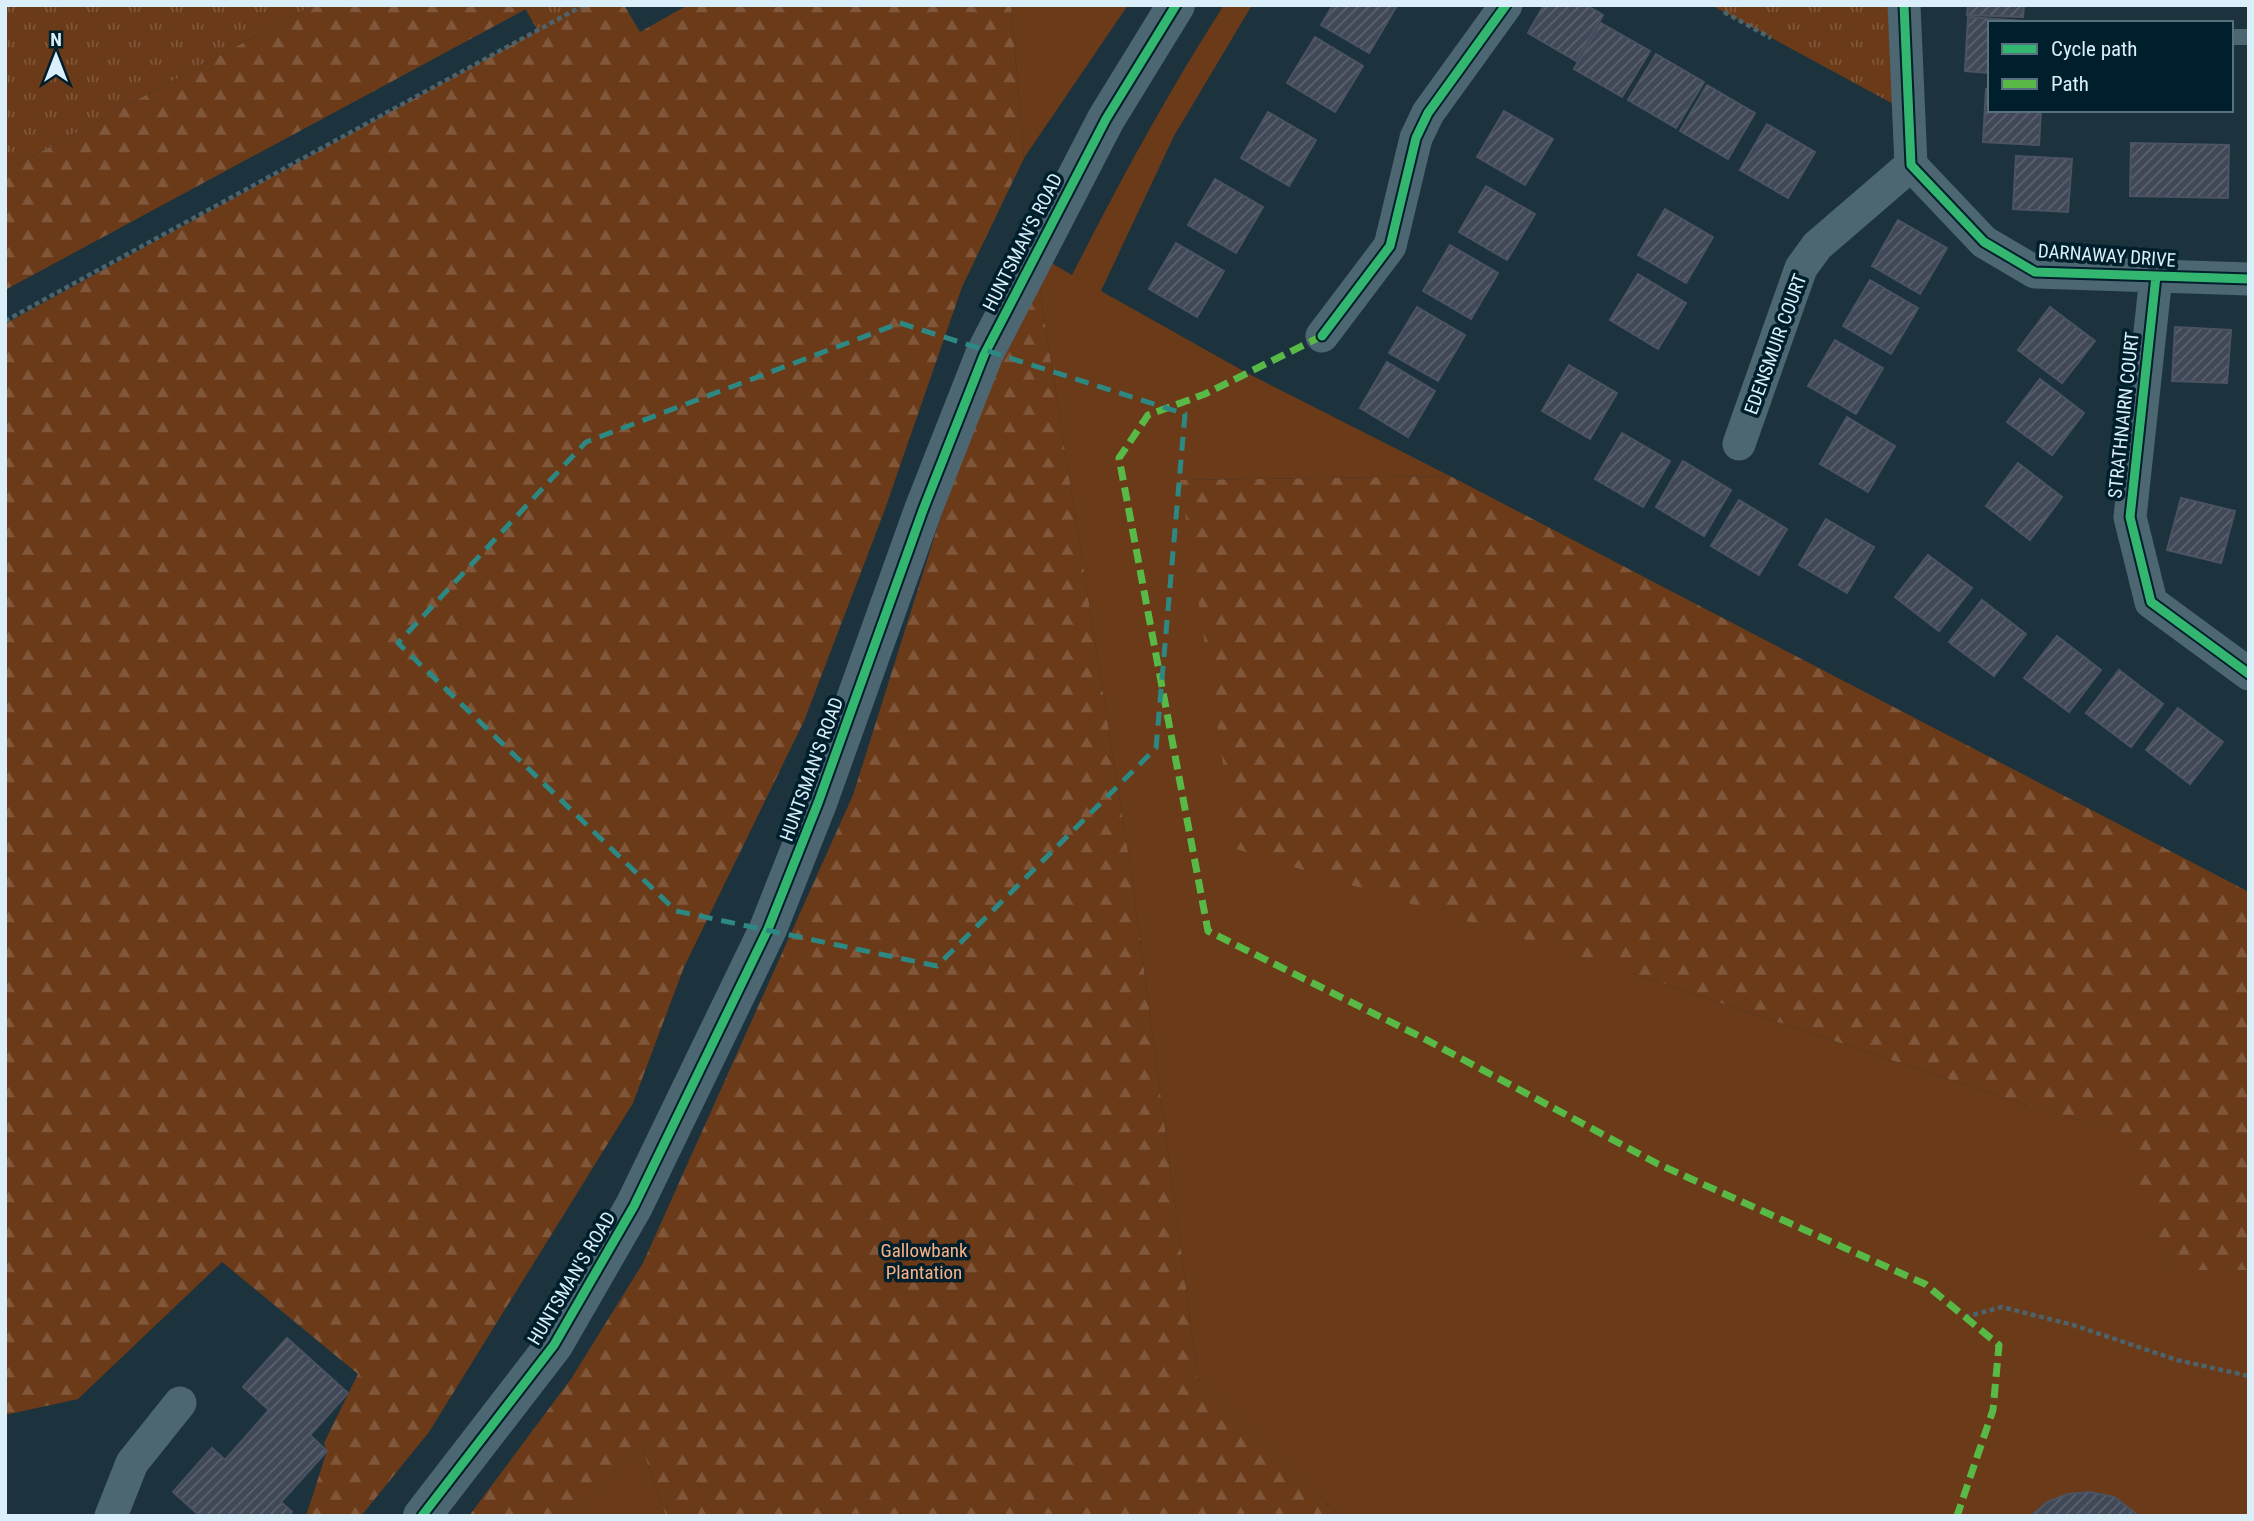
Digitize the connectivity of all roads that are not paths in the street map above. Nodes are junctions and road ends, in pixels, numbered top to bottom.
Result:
1 (1176, 5) edge
2 (1506, 5) edge
3 (1904, 5) edge
4 (1911, 165) junction
5 (2156, 276) junction
6 (2249, 279) edge
7 (1322, 336) dead end
8 (1739, 444) dead end
9 (2249, 674) edge
10 (180, 1403) dead end
11 (111, 1516) edge
12 (422, 1516) edge

1 - 12 street, HUNTSMAN'S ROAD
2 - 7 street
3 - 4 street
4 - 5 street, DARNAWAY DRIVE
4 - 8 street, EDENSMUIR COURT
5 - 6 street, DARNAWAY DRIVE
5 - 9 street, STRATHNAIRN COURT
10 - 11 street

